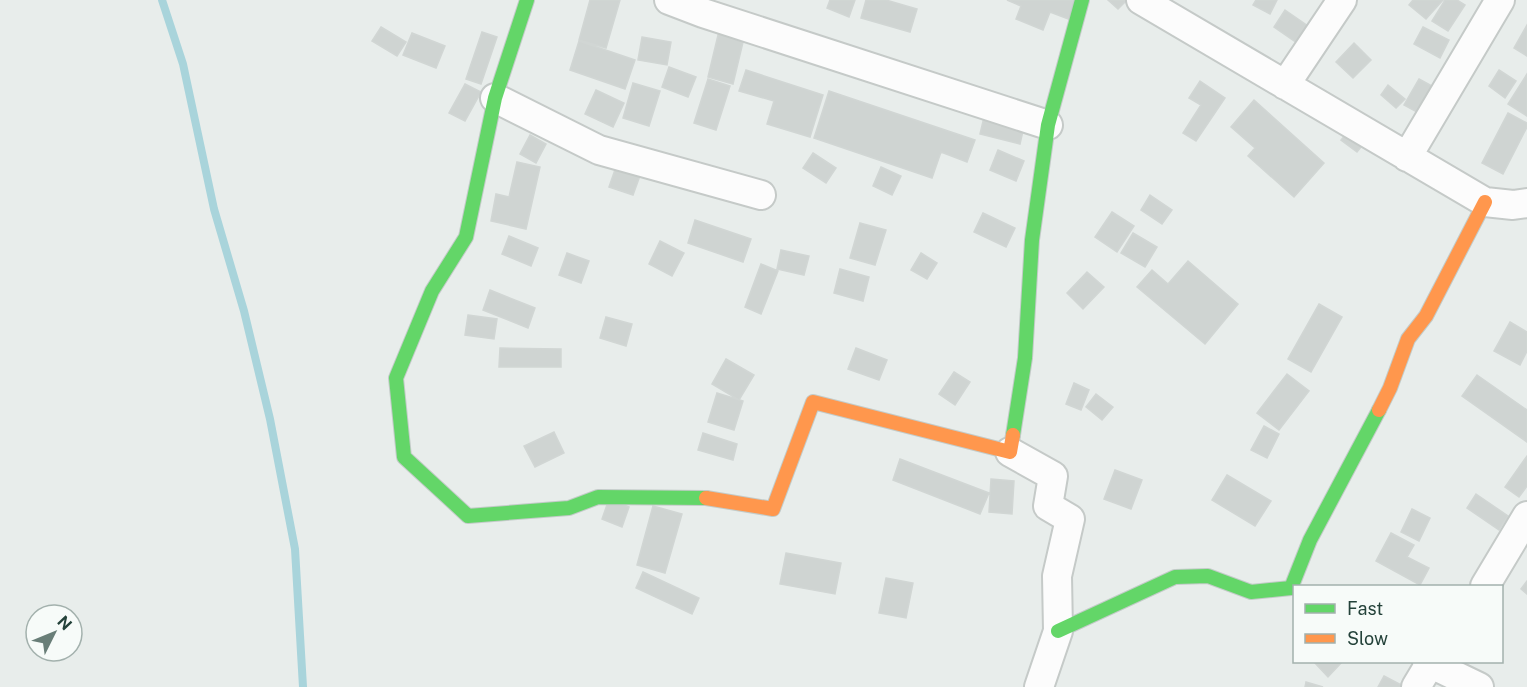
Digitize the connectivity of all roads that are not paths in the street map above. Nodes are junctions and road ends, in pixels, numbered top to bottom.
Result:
1 (527, 0) edge
2 (669, 0) edge
3 (1082, 0) edge
4 (1342, 0) edge
5 (1500, 0) edge
6 (1155, 3) edge
7 (1285, 85) junction
8 (495, 98) junction
9 (1048, 125) junction
10 (1407, 157) junction
11 (762, 195) dead end
12 (1485, 202) junction
13 (1527, 202) edge
14 (1010, 452) junction
15 (1527, 516) edge
16 (1294, 585) edge
17 (1486, 585) edge
18 (1293, 589) edge
19 (1058, 631) junction
20 (1426, 668) edge
21 (1039, 687) edge
22 (1479, 687) edge

1 - 8 street
2 - 9 street
3 - 9 street
4 - 7 street
5 - 10 street
6 - 7 street
7 - 10 street
8 - 11 street
8 - 14 street
9 - 14 street
10 - 12 street
12 - 13 street
12 - 16 street
14 - 19 street
15 - 17 street
18 - 19 street
19 - 21 street
20 - 22 street

